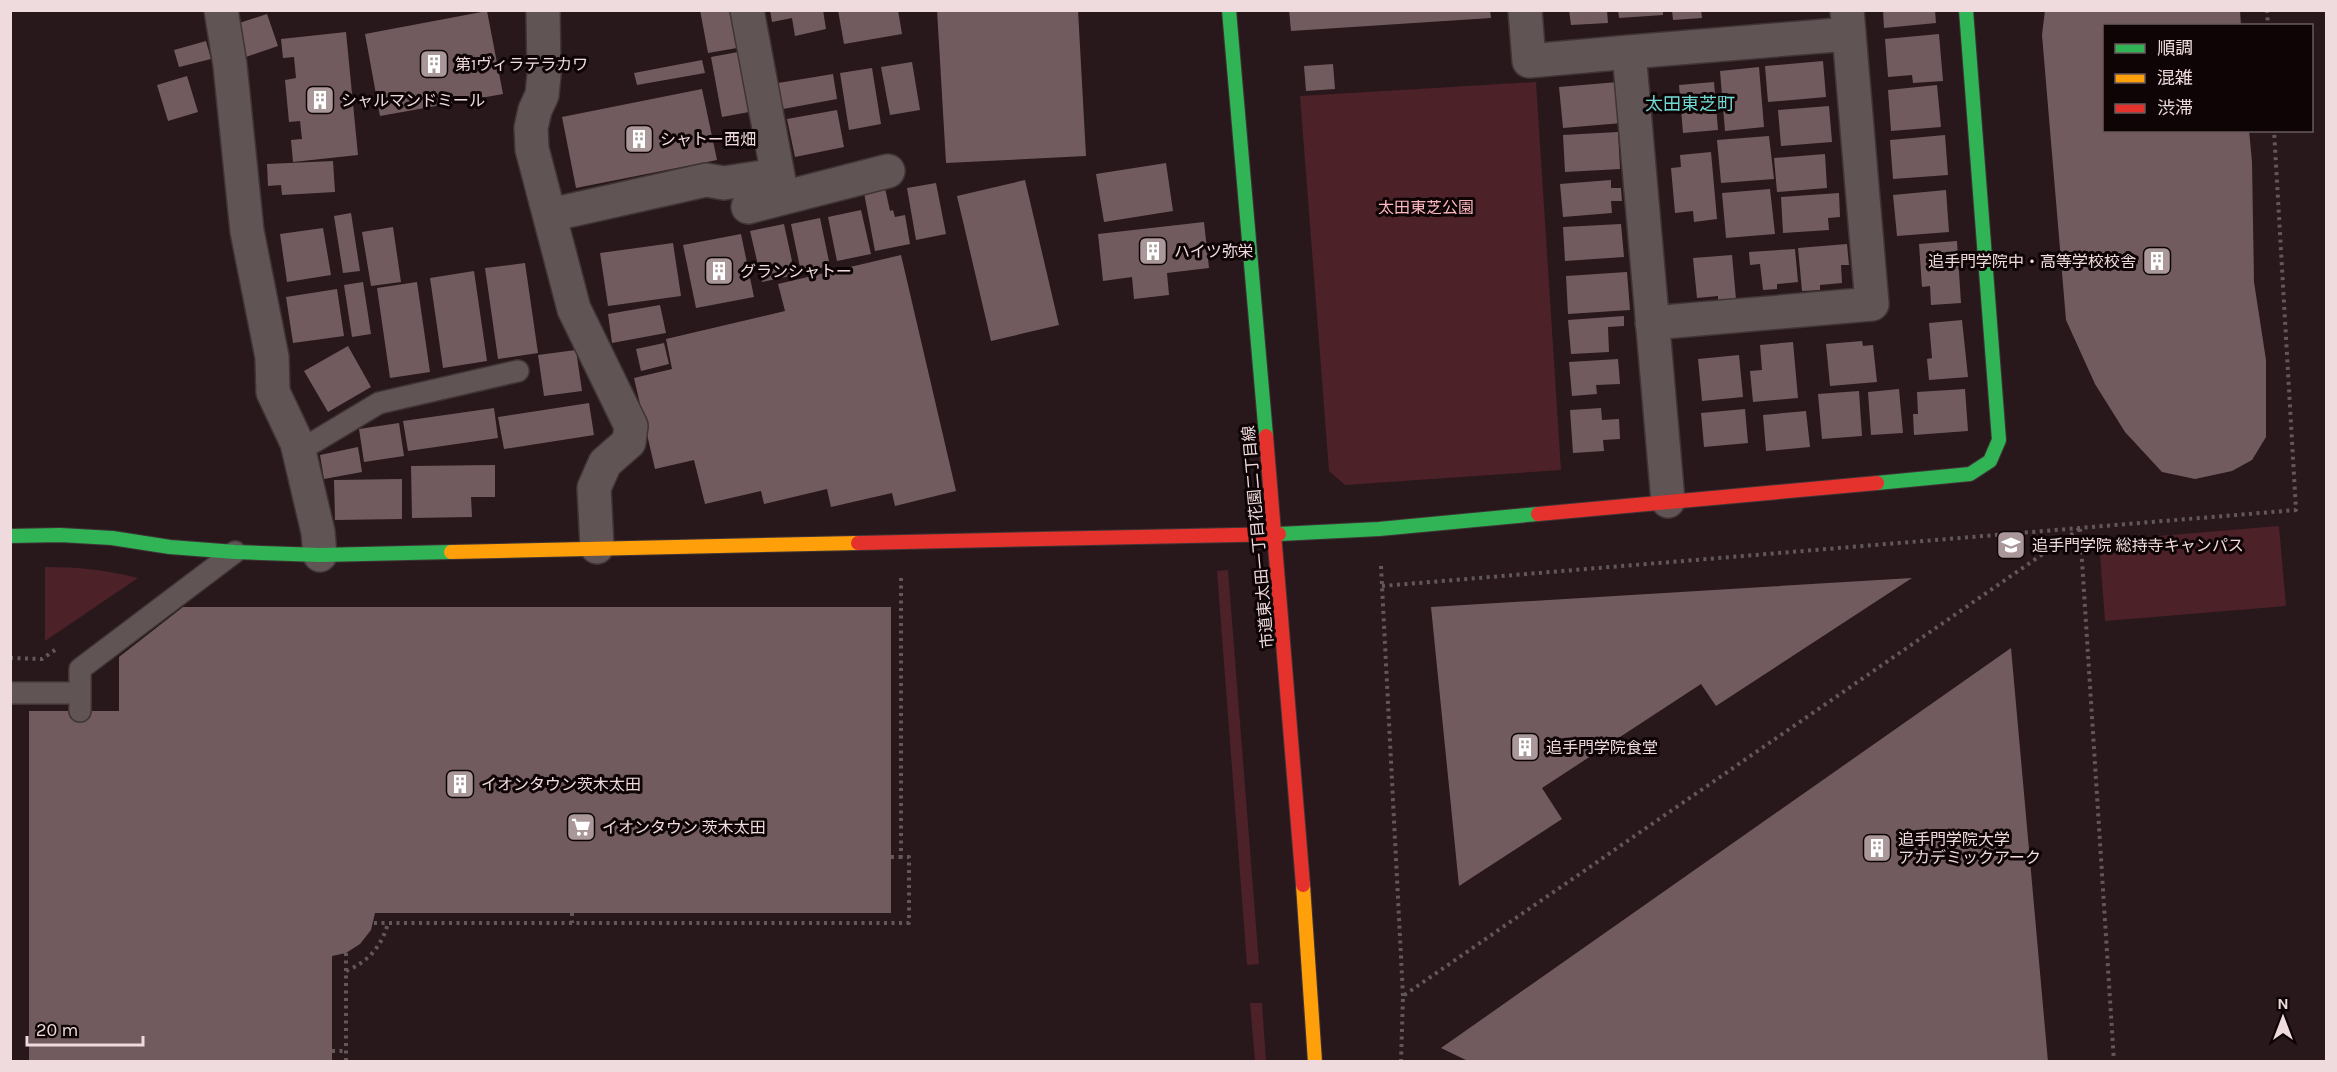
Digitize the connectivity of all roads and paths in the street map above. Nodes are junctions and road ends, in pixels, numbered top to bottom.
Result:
1 (221, 10) edge
2 (543, 10) edge
3 (747, 10) edge
4 (1229, 10) edge
5 (1525, 10) edge
6 (1966, 10) edge
7 (1848, 22) edge
8 (1629, 52) junction
9 (2274, 132) edge
10 (888, 171) dead end
11 (780, 186) junction
12 (748, 207) dead end
13 (549, 215) junction
14 (1652, 323) junction
15 (518, 371) dead end
16 (299, 451) junction
17 (1668, 501) junction
18 (2080, 528) junction
19 (1379, 529) junction
20 (1275, 534) junction
21 (10, 536) edge
22 (597, 547) junction
23 (235, 552) junction
24 (320, 555) junction
25 (901, 577) dead end
26 (1382, 586) junction
27 (10, 658) edge
28 (42, 659) dead end
29 (10, 693) edge
30 (891, 857) dead end
31 (901, 857) junction
32 (572, 913) dead end
33 (374, 923) dead end
34 (388, 923) junction
35 (572, 923) junction
36 (346, 953) dead end
37 (346, 971) junction
38 (1403, 996) junction
39 (332, 1051) dead end
40 (346, 1051) junction
41 (346, 1062) edge
42 (1315, 1062) edge
43 (1401, 1062) edge
44 (2114, 1062) edge

1 - 16 street
2 - 13 street
3 - 11 street
4 - 20 street, 市道東太田一丁目花園二丁目線
5 - 8 street
6 - 17 street
7 - 8 street
7 - 14 street
8 - 14 street
9 - 18 path
10 - 11 street
11 - 12 street
11 - 13 street
13 - 22 street
14 - 17 street
15 - 16 lane
16 - 24 street
17 - 19 street
18 - 26 path
18 - 38 path
18 - 44 path
19 - 20 street
19 - 26 path
20 - 22 street
20 - 42 street, 市道東太田一丁目花園二丁目線
21 - 23 street
22 - 24 street
23 - 24 street
23 - 29 lane
25 - 31 path
26 - 38 path
27 - 28 path
30 - 31 path
31 - 35 path
32 - 35 path
33 - 34 path
34 - 35 path
34 - 37 path
36 - 37 path
37 - 40 path
38 - 43 path
39 - 40 path
40 - 41 path

